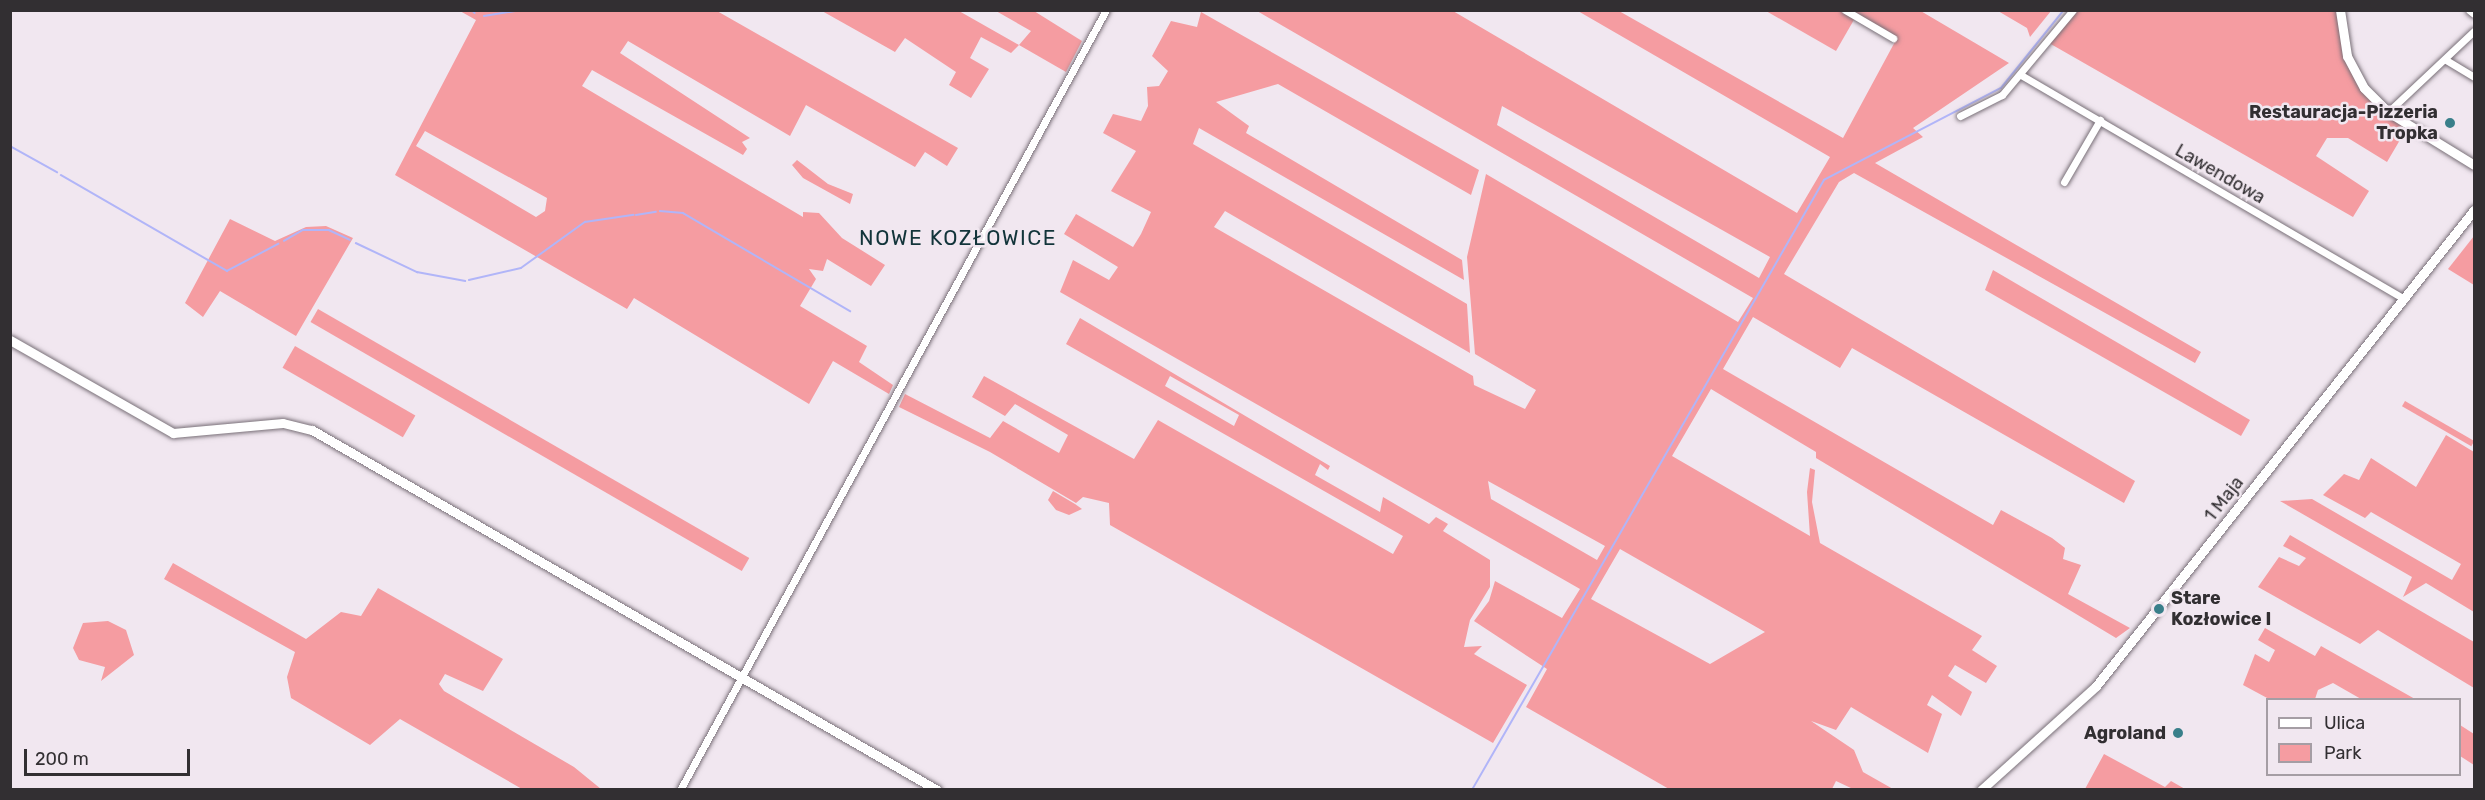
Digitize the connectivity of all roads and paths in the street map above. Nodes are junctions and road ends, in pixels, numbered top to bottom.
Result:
1 (1106, 10) edge
2 (1845, 10) edge
3 (2073, 10) edge
4 (2340, 10) edge
5 (2469, 10) edge
6 (2475, 14) edge
7 (2475, 31) edge
8 (1893, 38) dead end
9 (2446, 60) junction
10 (2021, 75) junction
11 (2475, 77) edge
12 (2388, 112) junction
13 (1960, 116) dead end
14 (2100, 120) junction
15 (2475, 165) edge
16 (2064, 182) dead end
17 (2475, 210) edge
18 (2404, 299) junction
19 (10, 340) edge
20 (741, 677) junction
21 (680, 789) edge
22 (937, 789) edge
23 (1981, 789) edge

1 - 20 street
2 - 8 street
3 - 10 street
4 - 12 street
5 - 6 street
7 - 9 street
9 - 11 street
9 - 12 street
10 - 13 street
10 - 14 street, Lawendowa
12 - 15 street
14 - 16 street
14 - 18 street, Lawendowa
17 - 18 street, 1 Maja
18 - 23 street, 1 Maja
19 - 20 street
20 - 21 street
20 - 22 street

